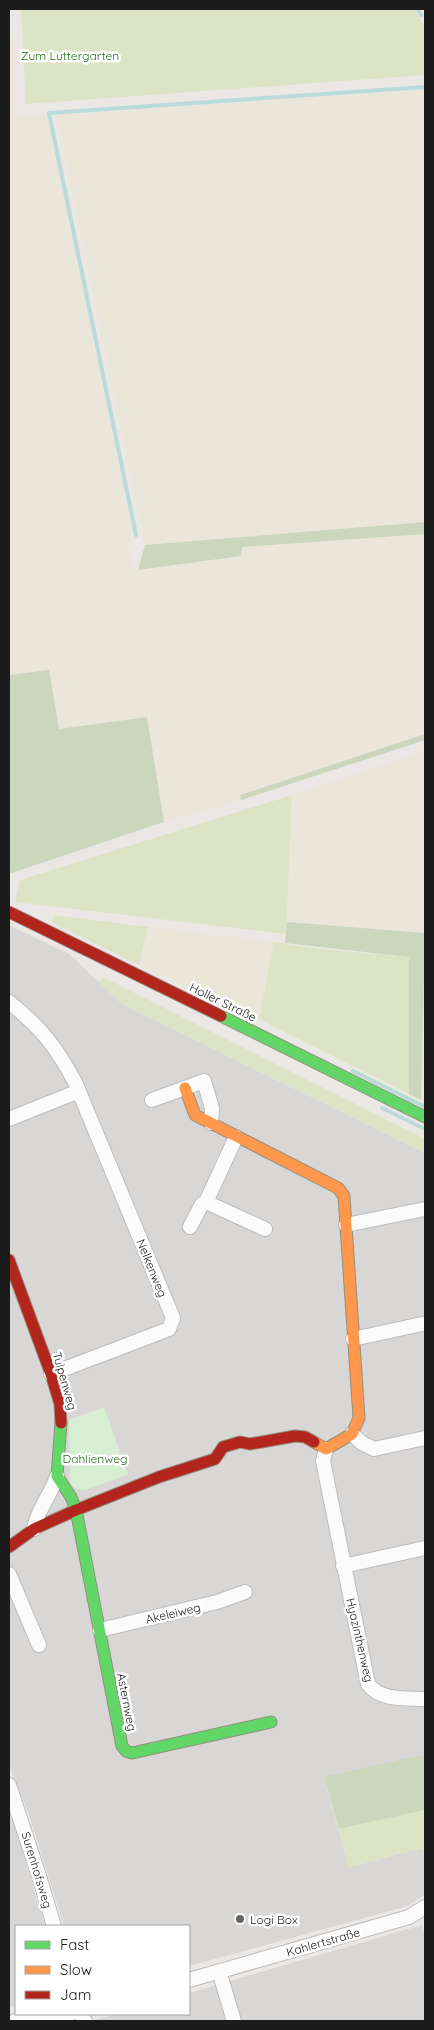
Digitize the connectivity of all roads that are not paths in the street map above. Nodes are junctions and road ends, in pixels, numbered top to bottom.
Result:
1 (9, 912) edge
2 (9, 1002) edge
3 (185, 1088) junction
4 (79, 1091) junction
5 (152, 1100) dead end
6 (425, 1117) edge
7 (9, 1119) edge
8 (211, 1123) junction
9 (236, 1137) junction
10 (206, 1202) junction
11 (425, 1209) edge
12 (346, 1226) junction
13 (190, 1227) dead end
14 (265, 1229) dead end
15 (9, 1260) edge
16 (422, 1324) dead end
17 (353, 1339) junction
18 (51, 1374) junction
19 (352, 1434) junction
20 (425, 1438) edge
21 (326, 1449) junction
22 (57, 1476) junction
23 (76, 1510) junction
24 (34, 1529) junction
25 (9, 1547) edge
26 (425, 1548) edge
27 (343, 1566) junction
28 (9, 1574) edge
29 (245, 1592) dead end
30 (100, 1630) junction
31 (39, 1644) dead end
32 (425, 1700) edge
33 (271, 1722) dead end
34 (9, 1785) edge
35 (425, 1908) edge
36 (54, 1925) edge
37 (218, 1971) junction
38 (190, 1980) edge
39 (62, 2015) edge
40 (15, 2021) edge
41 (234, 2021) edge

1 - 6 street, Holler Straße
2 - 4 street, Nelkenweg
3 - 5 street
3 - 8 street
3 - 8 street
4 - 7 street
4 - 18 street, Nelkenweg
8 - 9 street
9 - 10 street
9 - 12 street
10 - 13 street
10 - 14 street
11 - 12 street
12 - 17 street
15 - 18 street, Tulpenweg
16 - 17 street
17 - 19 street
18 - 22 street, Tulpenweg
19 - 20 street
19 - 21 street
21 - 23 street
21 - 27 street, Hyazinthenweg
22 - 23 street
22 - 24 street
23 - 24 street
23 - 30 street, Asternweg
24 - 25 street
26 - 27 street
27 - 32 street, Hyazinthenweg
28 - 31 street
29 - 30 street, Akeleiweg
30 - 33 street, Asternweg
34 - 36 street, Surenhofsweg
35 - 37 street, Kahlertstraße
37 - 38 street, Kahlertstraße
37 - 41 street
39 - 40 street

